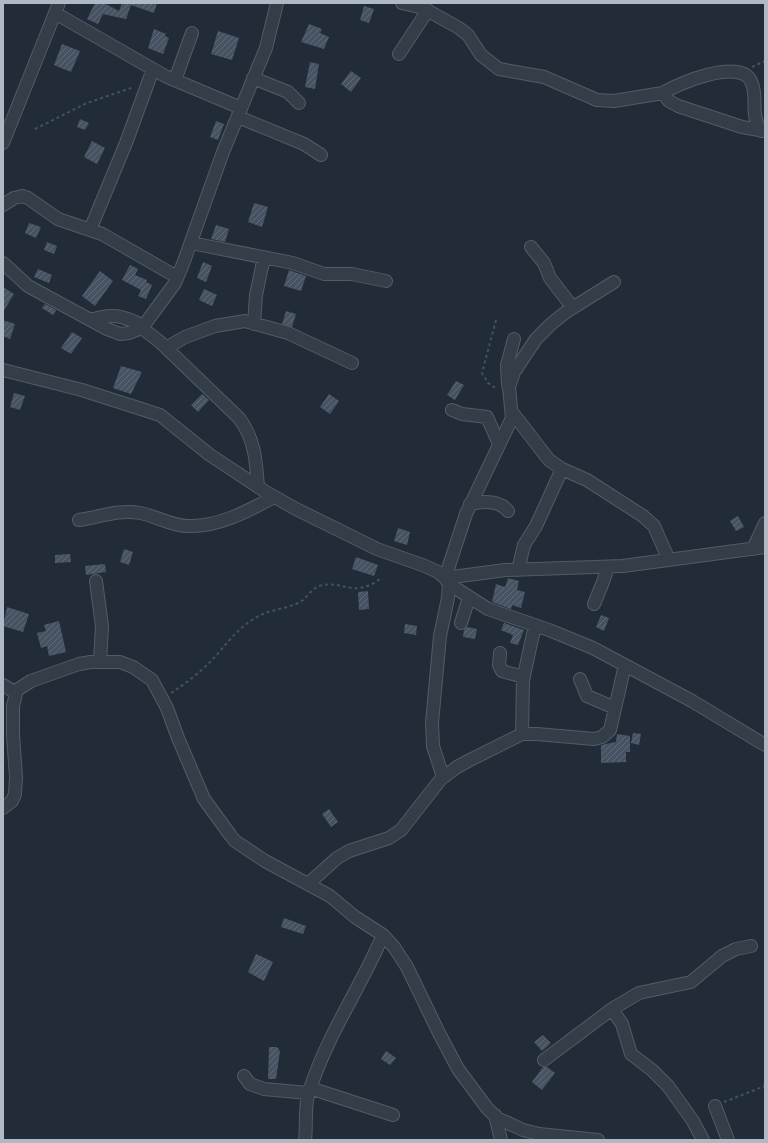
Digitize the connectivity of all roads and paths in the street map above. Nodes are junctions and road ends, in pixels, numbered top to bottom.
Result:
1 (277, 3) edge
2 (402, 3) edge
3 (425, 7) edge
4 (57, 8) edge
5 (192, 33) dead end
6 (399, 54) dead end
7 (153, 69) junction
8 (253, 78) junction
9 (175, 80) junction
10 (135, 87) dead end
11 (663, 93) junction
12 (299, 103) dead end
13 (240, 113) junction
14 (35, 129) dead end
15 (763, 131) edge
16 (3, 143) edge
17 (321, 155) dead end
18 (3, 205) edge
19 (90, 230) junction
20 (191, 243) junction
21 (532, 247) dead end
22 (264, 257) junction
23 (3, 263) edge
24 (177, 277) junction
25 (386, 281) dead end
26 (614, 282) dead end
27 (573, 308) junction
28 (90, 320) junction
29 (496, 320) dead end
30 (254, 324) junction
31 (142, 327) junction
32 (514, 339) dead end
33 (166, 348) junction
34 (352, 363) dead end
35 (3, 370) edge
36 (509, 391) junction
37 (452, 410) dead end
38 (512, 412) junction
39 (499, 444) junction
40 (562, 469) junction
41 (258, 487) junction
42 (274, 497) junction
43 (470, 504) junction
44 (508, 511) dead end
45 (79, 520) dead end
46 (765, 523) edge
47 (759, 548) edge
48 (669, 560) junction
49 (608, 567) junction
50 (518, 570) junction
51 (380, 579) dead end
52 (96, 581) dead end
53 (447, 581) junction
54 (469, 598) junction
55 (594, 604) dead end
56 (461, 624) dead end
57 (535, 625) junction
58 (500, 653) dead end
59 (100, 662) junction
60 (625, 665) junction
61 (524, 677) junction
62 (580, 679) dead end
63 (3, 685) edge
64 (11, 697) edge
65 (162, 698) junction
66 (615, 708) junction
67 (522, 734) junction
68 (765, 745) edge
69 (443, 777) junction
70 (3, 808) edge
71 (308, 884) junction
72 (383, 935) junction
73 (751, 946) dead end
74 (612, 1009) junction
75 (544, 1060) dead end
76 (244, 1076) dead end
77 (765, 1086) edge
78 (309, 1091) junction
79 (715, 1106) joint
80 (393, 1115) dead end
81 (494, 1115) junction
82 (305, 1140) edge
83 (501, 1140) edge
84 (598, 1140) edge
85 (703, 1140) edge
86 (728, 1140) edge

1 - 8 street
2 - 3 street
3 - 6 street
3 - 11 street
4 - 7 street
4 - 16 street
5 - 9 street
7 - 9 street
7 - 19 street
8 - 12 street
8 - 13 street
9 - 13 street
10 - 14 path
11 - 15 street
11 - 15 street
13 - 17 street
13 - 20 street
18 - 19 street
19 - 24 street
20 - 22 street
20 - 24 street
21 - 27 street
22 - 25 street
22 - 30 street
23 - 28 street
24 - 31 street
26 - 27 street
27 - 36 street
28 - 31 street
28 - 31 street
29 - 36 path
30 - 33 street
30 - 34 street
31 - 33 street
32 - 36 street
33 - 41 street
35 - 41 street
36 - 38 street
37 - 39 street
38 - 39 street
38 - 40 street
39 - 43 street
40 - 48 street
40 - 50 street
41 - 42 street
42 - 45 street
42 - 53 street
43 - 44 street
43 - 53 street
46 - 47 street
47 - 48 street
48 - 49 street
49 - 50 street
49 - 55 street
50 - 53 street
51 - 65 path
52 - 59 street
53 - 54 street
53 - 69 street
54 - 56 street
54 - 57 street
57 - 60 street
57 - 61 street
58 - 61 street
59 - 64 street
59 - 65 street
60 - 66 street
60 - 68 street
61 - 67 street
62 - 66 street
63 - 64 street
64 - 70 street
65 - 71 street
66 - 67 street
67 - 69 street
69 - 71 street
71 - 72 street
72 - 78 street
72 - 81 street
73 - 74 street
74 - 75 street
74 - 85 street
76 - 78 street
77 - 79 path
78 - 80 street
78 - 82 street
79 - 86 street
81 - 83 street
81 - 84 street

